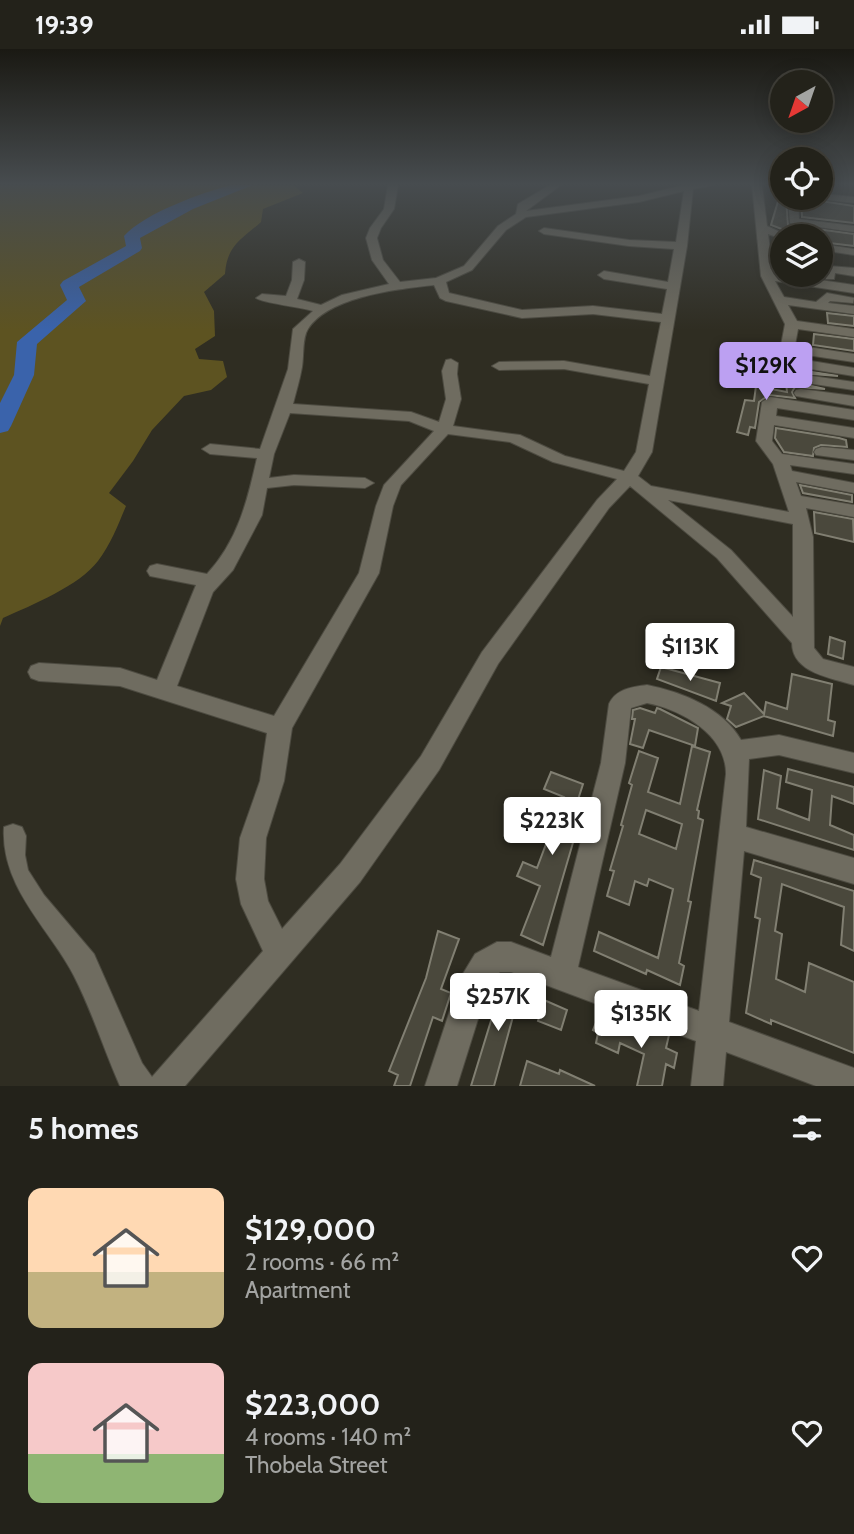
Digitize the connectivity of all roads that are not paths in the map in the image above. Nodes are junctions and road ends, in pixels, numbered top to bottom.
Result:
1 (373, 233) edge
2 (497, 233) edge
3 (561, 233) edge
4 (683, 233) edge
5 (763, 233) edge
6 (681, 246) junction
7 (833, 249) edge
8 (854, 252) edge
9 (299, 263) dead end
10 (833, 269) edge
11 (767, 271) junction
12 (770, 271) edge
13 (854, 272) edge
14 (604, 275) dead end
15 (833, 277) edge
16 (854, 280) edge
17 (439, 281) junction
18 (397, 286) junction
19 (674, 287) junction
20 (854, 289) edge
21 (262, 298) dead end
22 (779, 300) junction
23 (854, 300) edge
24 (290, 301) junction
25 (819, 306) junction
26 (324, 310) junction
27 (854, 310) edge
28 (668, 319) junction
29 (854, 322) edge
30 (789, 330) junction
31 (854, 333) edge
32 (854, 346) edge
33 (854, 358) edge
34 (451, 363) dead end
35 (499, 366) dead end
36 (854, 372) edge
37 (657, 381) junction
38 (854, 386) edge
39 (854, 401) edge
40 (284, 408) junction
41 (854, 415) edge
42 (768, 419) junction
43 (443, 429) junction
44 (854, 433) edge
45 (210, 449) dead end
46 (265, 454) junction
47 (854, 455) edge
48 (778, 458) junction
49 (797, 461) junction
50 (854, 469) edge
51 (786, 475) junction
52 (629, 477) junction
53 (365, 483) dead end
54 (261, 484) junction
55 (854, 488) edge
56 (647, 490) junction
57 (794, 500) junction
58 (854, 511) edge
59 (801, 520) junction
60 (157, 571) dead end
61 (209, 581) junction
62 (802, 640) junction
63 (39, 672) dead end
64 (854, 676) edge
65 (164, 691) junction
66 (280, 727) junction
67 (736, 751) junction
68 (854, 763) edge
69 (732, 835) junction
70 (13, 836) dead end
71 (854, 871) edge
72 (279, 953) junction
73 (561, 974) junction
74 (713, 1033) junction
75 (854, 1084) edge
76 (139, 1086) edge
77 (164, 1086) edge
78 (441, 1086) edge
79 (707, 1086) edge

1 - 18 street
2 - 17 street
3 - 6 street
4 - 6 street
5 - 11 street
6 - 19 street
7 - 8 street
9 - 24 street
10 - 13 street
11 - 12 street
11 - 20 street
11 - 22 street
14 - 19 street
15 - 16 street
17 - 18 street
17 - 28 street
18 - 26 street
19 - 28 street
21 - 24 street
22 - 25 street
22 - 30 street
23 - 25 street
24 - 26 street
25 - 27 street
26 - 40 street
28 - 37 street
29 - 30 street
30 - 31 street
30 - 32 street
30 - 33 street
30 - 36 street
34 - 43 street
35 - 37 street
37 - 52 street
38 - 39 street
40 - 43 street
40 - 46 street
41 - 42 street
42 - 44 street
42 - 48 street
43 - 52 street
43 - 66 street
45 - 46 street
46 - 54 street
47 - 49 street
48 - 49 street
48 - 51 street
49 - 50 street
51 - 55 street
51 - 57 street
52 - 56 street
52 - 72 street
53 - 54 street
54 - 61 street
56 - 59 street
56 - 62 street
57 - 58 street
57 - 59 street
59 - 62 street
60 - 61 street
61 - 65 street
62 - 64 street
63 - 65 street
65 - 66 street
66 - 72 street
67 - 68 street
67 - 69 street
67 - 73 street
69 - 71 street
69 - 74 street
70 - 76 street
72 - 77 street
73 - 74 street
73 - 78 street
74 - 75 street
74 - 79 street

